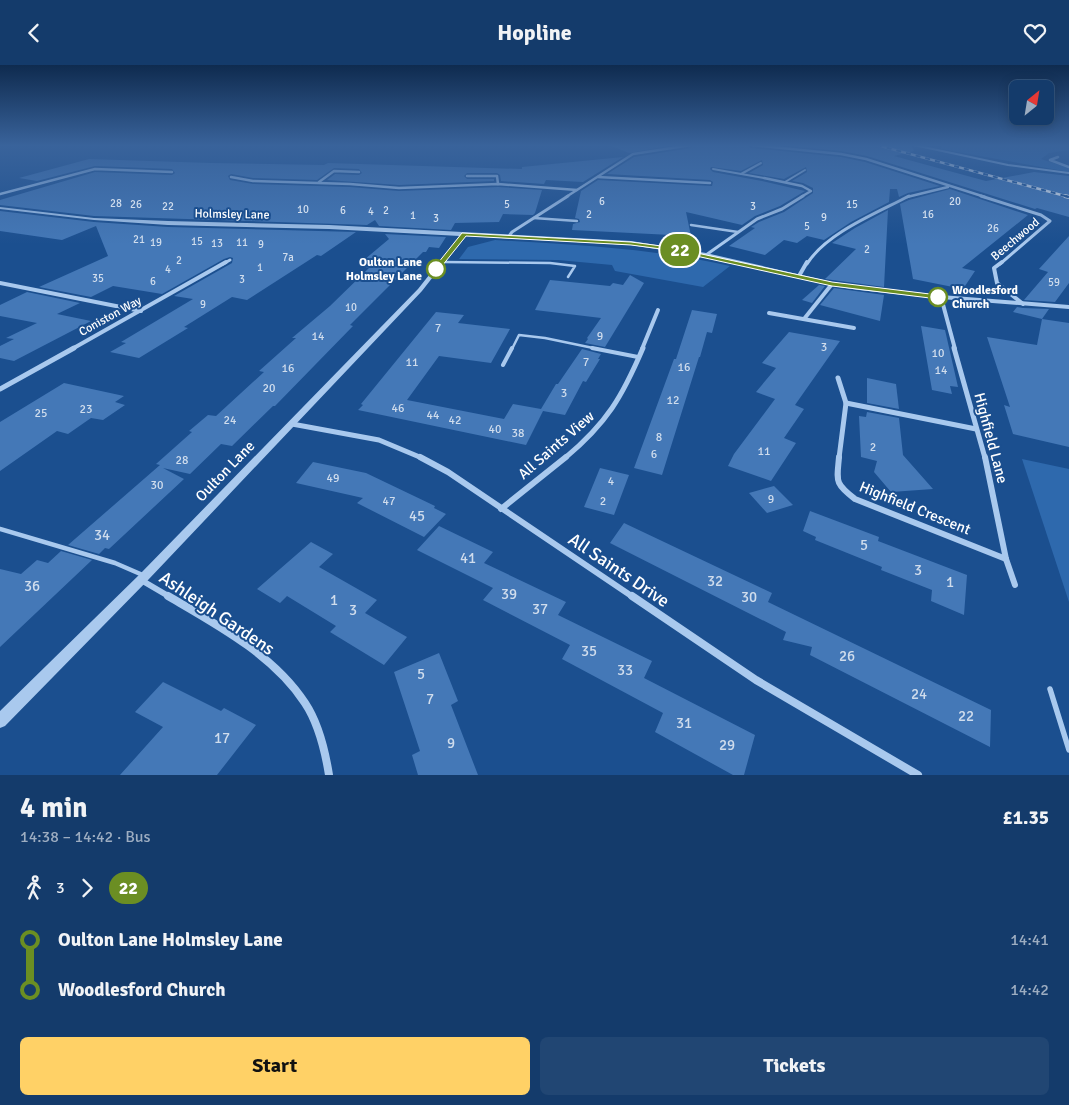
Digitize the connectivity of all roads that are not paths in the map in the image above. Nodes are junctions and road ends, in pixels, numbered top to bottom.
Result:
1 (60, 178) edge
2 (237, 178) edge
3 (324, 178) edge
4 (497, 178) edge
5 (596, 178) edge
6 (619, 178) edge
7 (764, 178) edge
8 (793, 178) edge
9 (924, 178) edge
10 (786, 182) junction
11 (318, 183) junction
12 (710, 183) dead end
13 (498, 185) junction
14 (949, 187) junction
15 (577, 190) junction
16 (0, 194) edge
17 (0, 208) edge
18 (534, 218) junction
19 (577, 221) dead end
20 (691, 225) dead end
21 (738, 232) junction
22 (464, 234) junction
23 (509, 236) junction
24 (706, 255) junction
25 (230, 261) dead end
26 (442, 262) junction
27 (800, 276) junction
28 (568, 277) dead end
29 (0, 283) edge
30 (832, 284) junction
31 (941, 297) junction
32 (1023, 304) junction
33 (1069, 307) edge
34 (658, 310) dead end
35 (141, 311) junction
36 (769, 313) dead end
37 (804, 319) junction
38 (854, 328) dead end
39 (638, 357) junction
40 (502, 365) dead end
41 (838, 378) dead end
42 (0, 389) edge
43 (846, 403) junction
44 (292, 424) junction
45 (976, 429) junction
46 (501, 509) junction
47 (0, 529) edge
48 (1006, 559) junction
49 (143, 578) junction
50 (1015, 585) dead end
51 (1050, 689) dead end
52 (0, 721) edge
53 (1069, 750) edge
54 (329, 775) edge
55 (918, 775) edge

1 - 16 street
2 - 11 street
3 - 11 street
4 - 13 street
5 - 15 street
6 - 12 street
7 - 10 street
8 - 10 lane
9 - 14 street, Beechwood
10 - 21 street
11 - 13 street
13 - 15 street
14 - 27 street, Beechwood
14 - 32 street, Beechwood
15 - 18 street
17 - 22 street, Holmsley Lane
18 - 19 lane
18 - 23 street
20 - 21 lane
21 - 24 street
22 - 23 street, Holmsley Lane
22 - 26 street, Oulton Lane
23 - 24 street, Holmsley Lane
24 - 27 street, Holmsley Lane
25 - 35 street, Coniston Way
26 - 28 lane
26 - 44 street, Oulton Lane
27 - 30 street, Holmsley Lane
29 - 35 street
30 - 31 street, Holmsley Lane
30 - 37 street
31 - 32 street, Holmsley Lane
31 - 45 street, Highfield Lane
32 - 33 street, Holmsley Lane
34 - 39 street, All Saints View
35 - 42 street, Coniston Way
36 - 37 street
37 - 38 street
39 - 40 lane
39 - 46 street, All Saints View
41 - 43 street, Highfield Crescent
43 - 45 street
43 - 48 street, Highfield Crescent
44 - 46 street, All Saints Drive
44 - 49 street, Oulton Lane
45 - 48 street, Highfield Lane
46 - 55 street, All Saints Drive
47 - 49 lane
48 - 50 street, Highfield Lane
49 - 52 street, Oulton Lane
49 - 54 street, Ashleigh Gardens
51 - 53 lane

